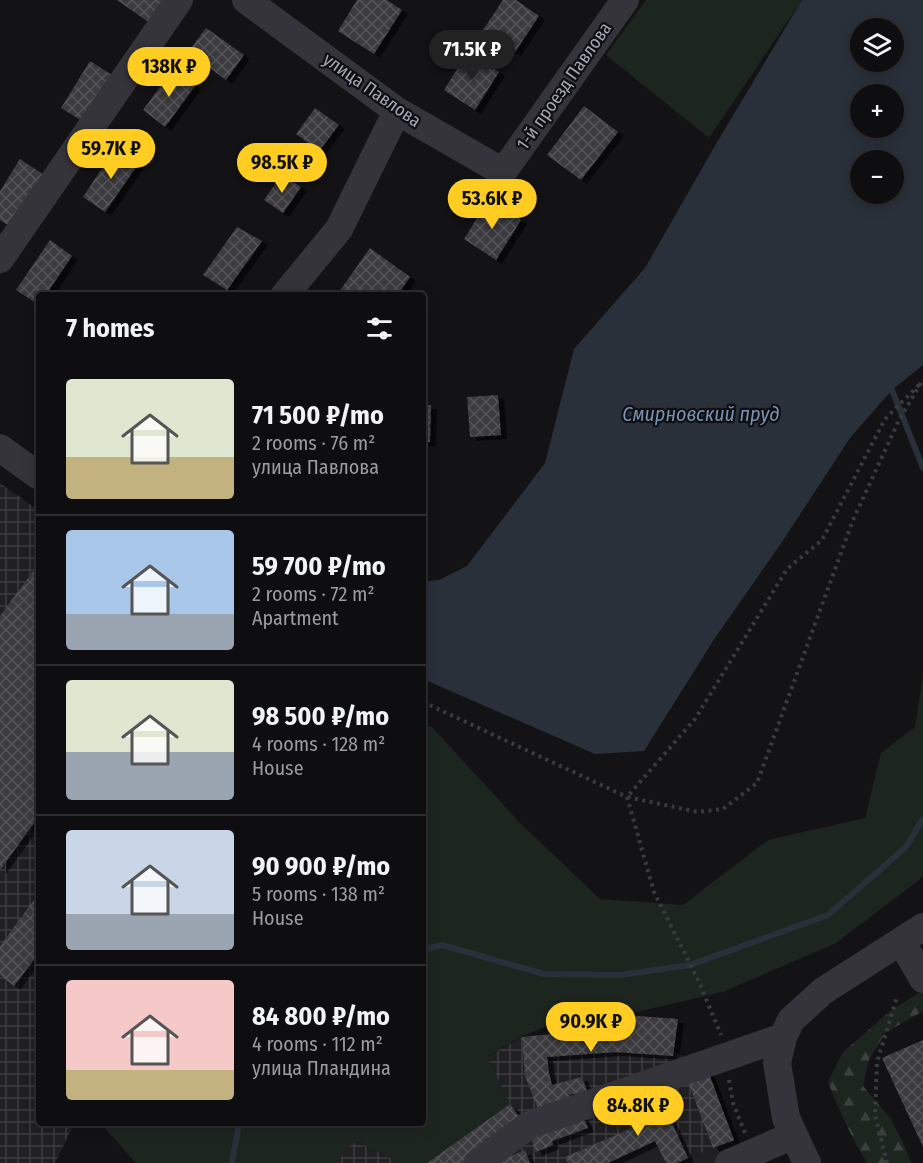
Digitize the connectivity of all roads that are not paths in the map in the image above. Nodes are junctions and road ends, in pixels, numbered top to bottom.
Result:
1 (179, 0) edge
2 (246, 0) edge
3 (625, 0) edge
4 (397, 111) junction
5 (503, 172) joint
6 (0, 259) edge
7 (287, 292) edge
8 (0, 448) edge
9 (36, 474) edge
10 (912, 934) edge
11 (923, 979) edge
12 (783, 1037) junction
13 (794, 1135) junction
14 (735, 1160) edge
15 (478, 1163) edge
16 (807, 1163) edge

1 - 6 street
2 - 4 street, улица Павлова
3 - 5 street, 1-й проезд Павлова
4 - 5 street, улица Павлова
4 - 7 street
8 - 9 street
10 - 11 street
10 - 12 street
12 - 13 street
12 - 15 street
13 - 14 street
13 - 16 street

